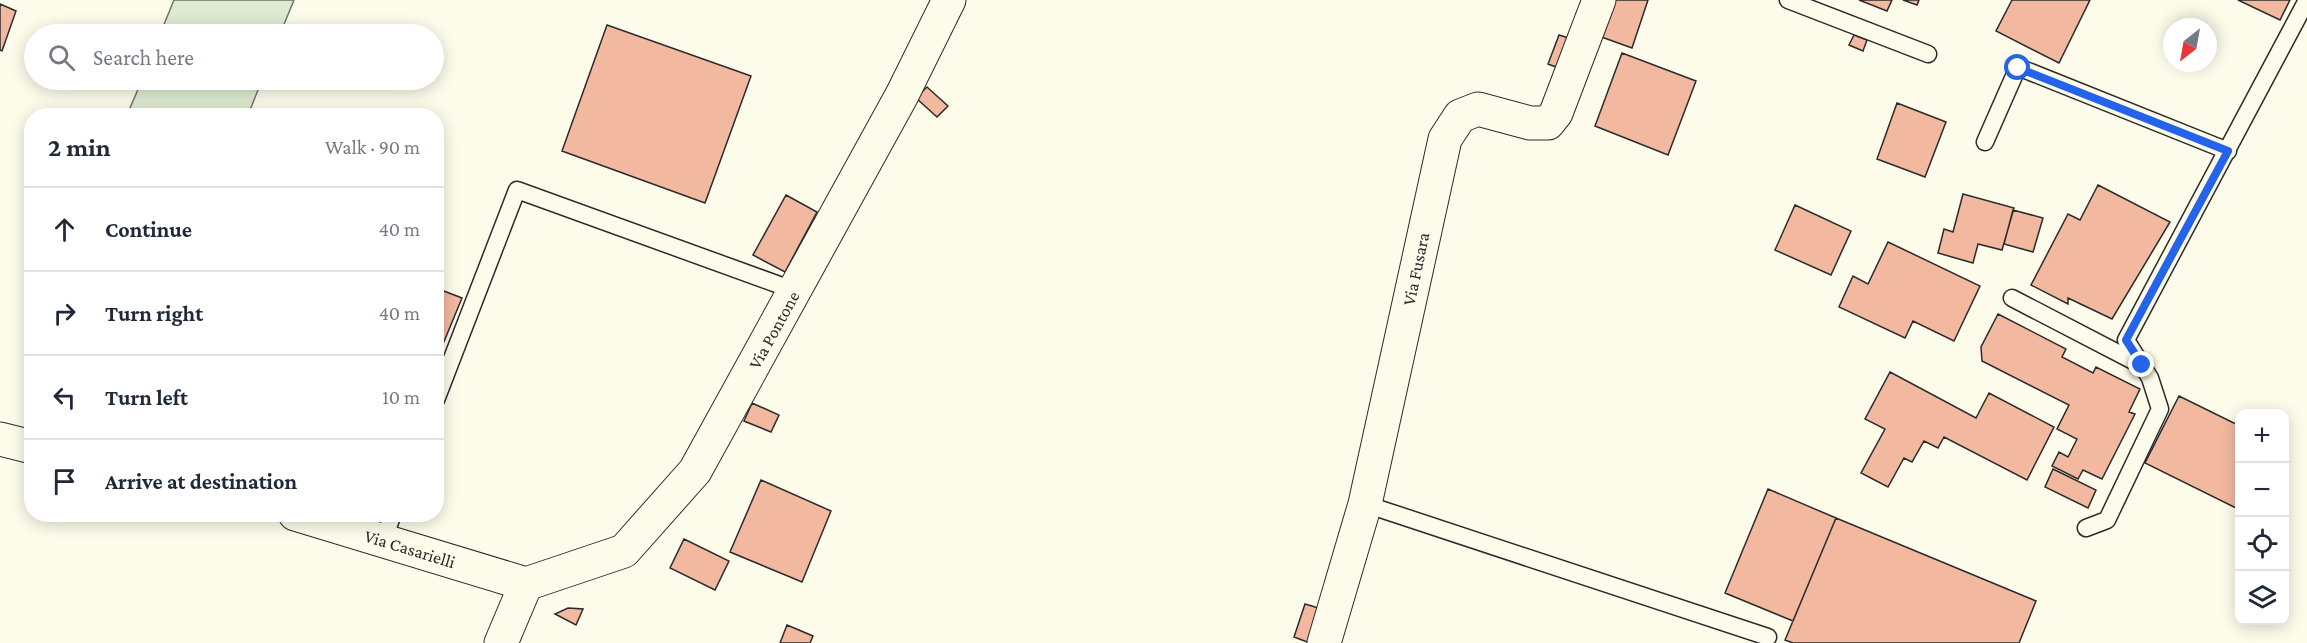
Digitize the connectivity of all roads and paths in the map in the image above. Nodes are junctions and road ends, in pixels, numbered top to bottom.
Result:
1 (950, 0) edge
2 (1599, 0) edge
3 (1788, 0) edge
4 (2307, 0) edge
5 (1928, 54) dead end
6 (1985, 142) dead end
7 (2228, 151) junction
8 (796, 291) junction
9 (2012, 298) dead end
10 (2142, 365) junction
11 (444, 379) edge
12 (0, 439) edge
13 (24, 445) edge
14 (1365, 504) junction
15 (348, 522) edge
16 (388, 528) edge
17 (2086, 528) dead end
18 (526, 584) junction
19 (1768, 637) dead end
20 (501, 643) edge
21 (1324, 643) edge

1 - 8 street, Via Pontone
2 - 14 street, Via Fusara
3 - 5 lane
4 - 7 lane
6 - 7 lane
7 - 10 lane
8 - 11 lane
8 - 18 street, Via Pontone
9 - 10 lane
10 - 17 lane
12 - 13 street
14 - 19 lane
14 - 21 street, Via Fusara
15 - 16 street, Via Casarielli
16 - 18 street, Via Casarielli
18 - 20 street

